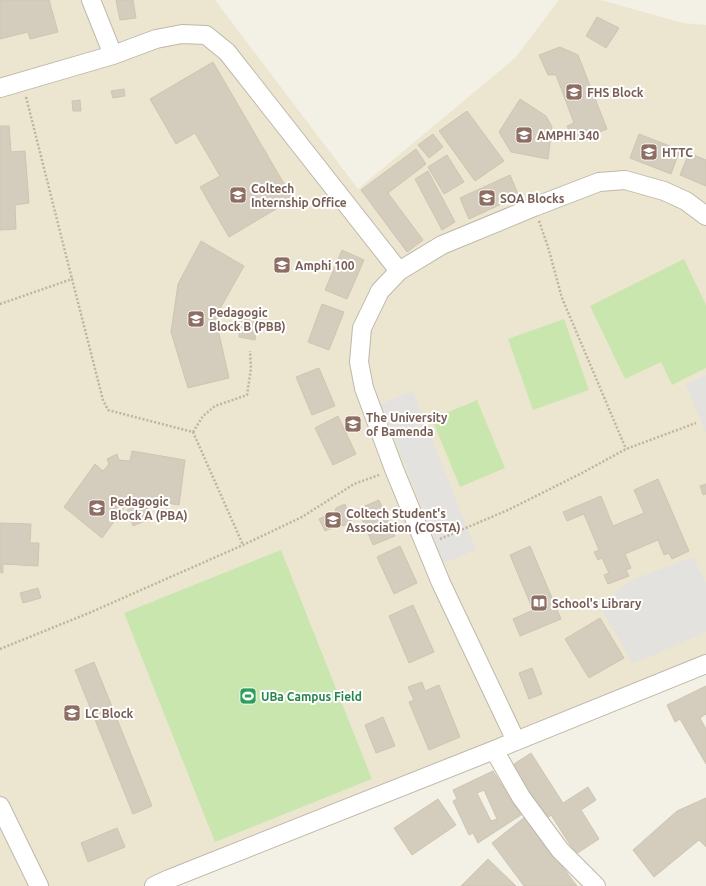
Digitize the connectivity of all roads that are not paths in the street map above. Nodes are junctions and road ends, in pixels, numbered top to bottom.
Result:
1 (91, 0) edge
2 (113, 54) junction
3 (0, 88) edge
4 (706, 216) edge
5 (399, 271) junction
6 (706, 664) edge
7 (516, 741) junction
8 (494, 750) junction
9 (0, 806) edge
10 (165, 884) edge
11 (39, 886) edge
12 (596, 886) edge

1 - 2 street
2 - 3 street
2 - 5 street
4 - 5 street
5 - 7 street
6 - 7 street
7 - 8 street
8 - 10 street
8 - 12 street
9 - 11 street

